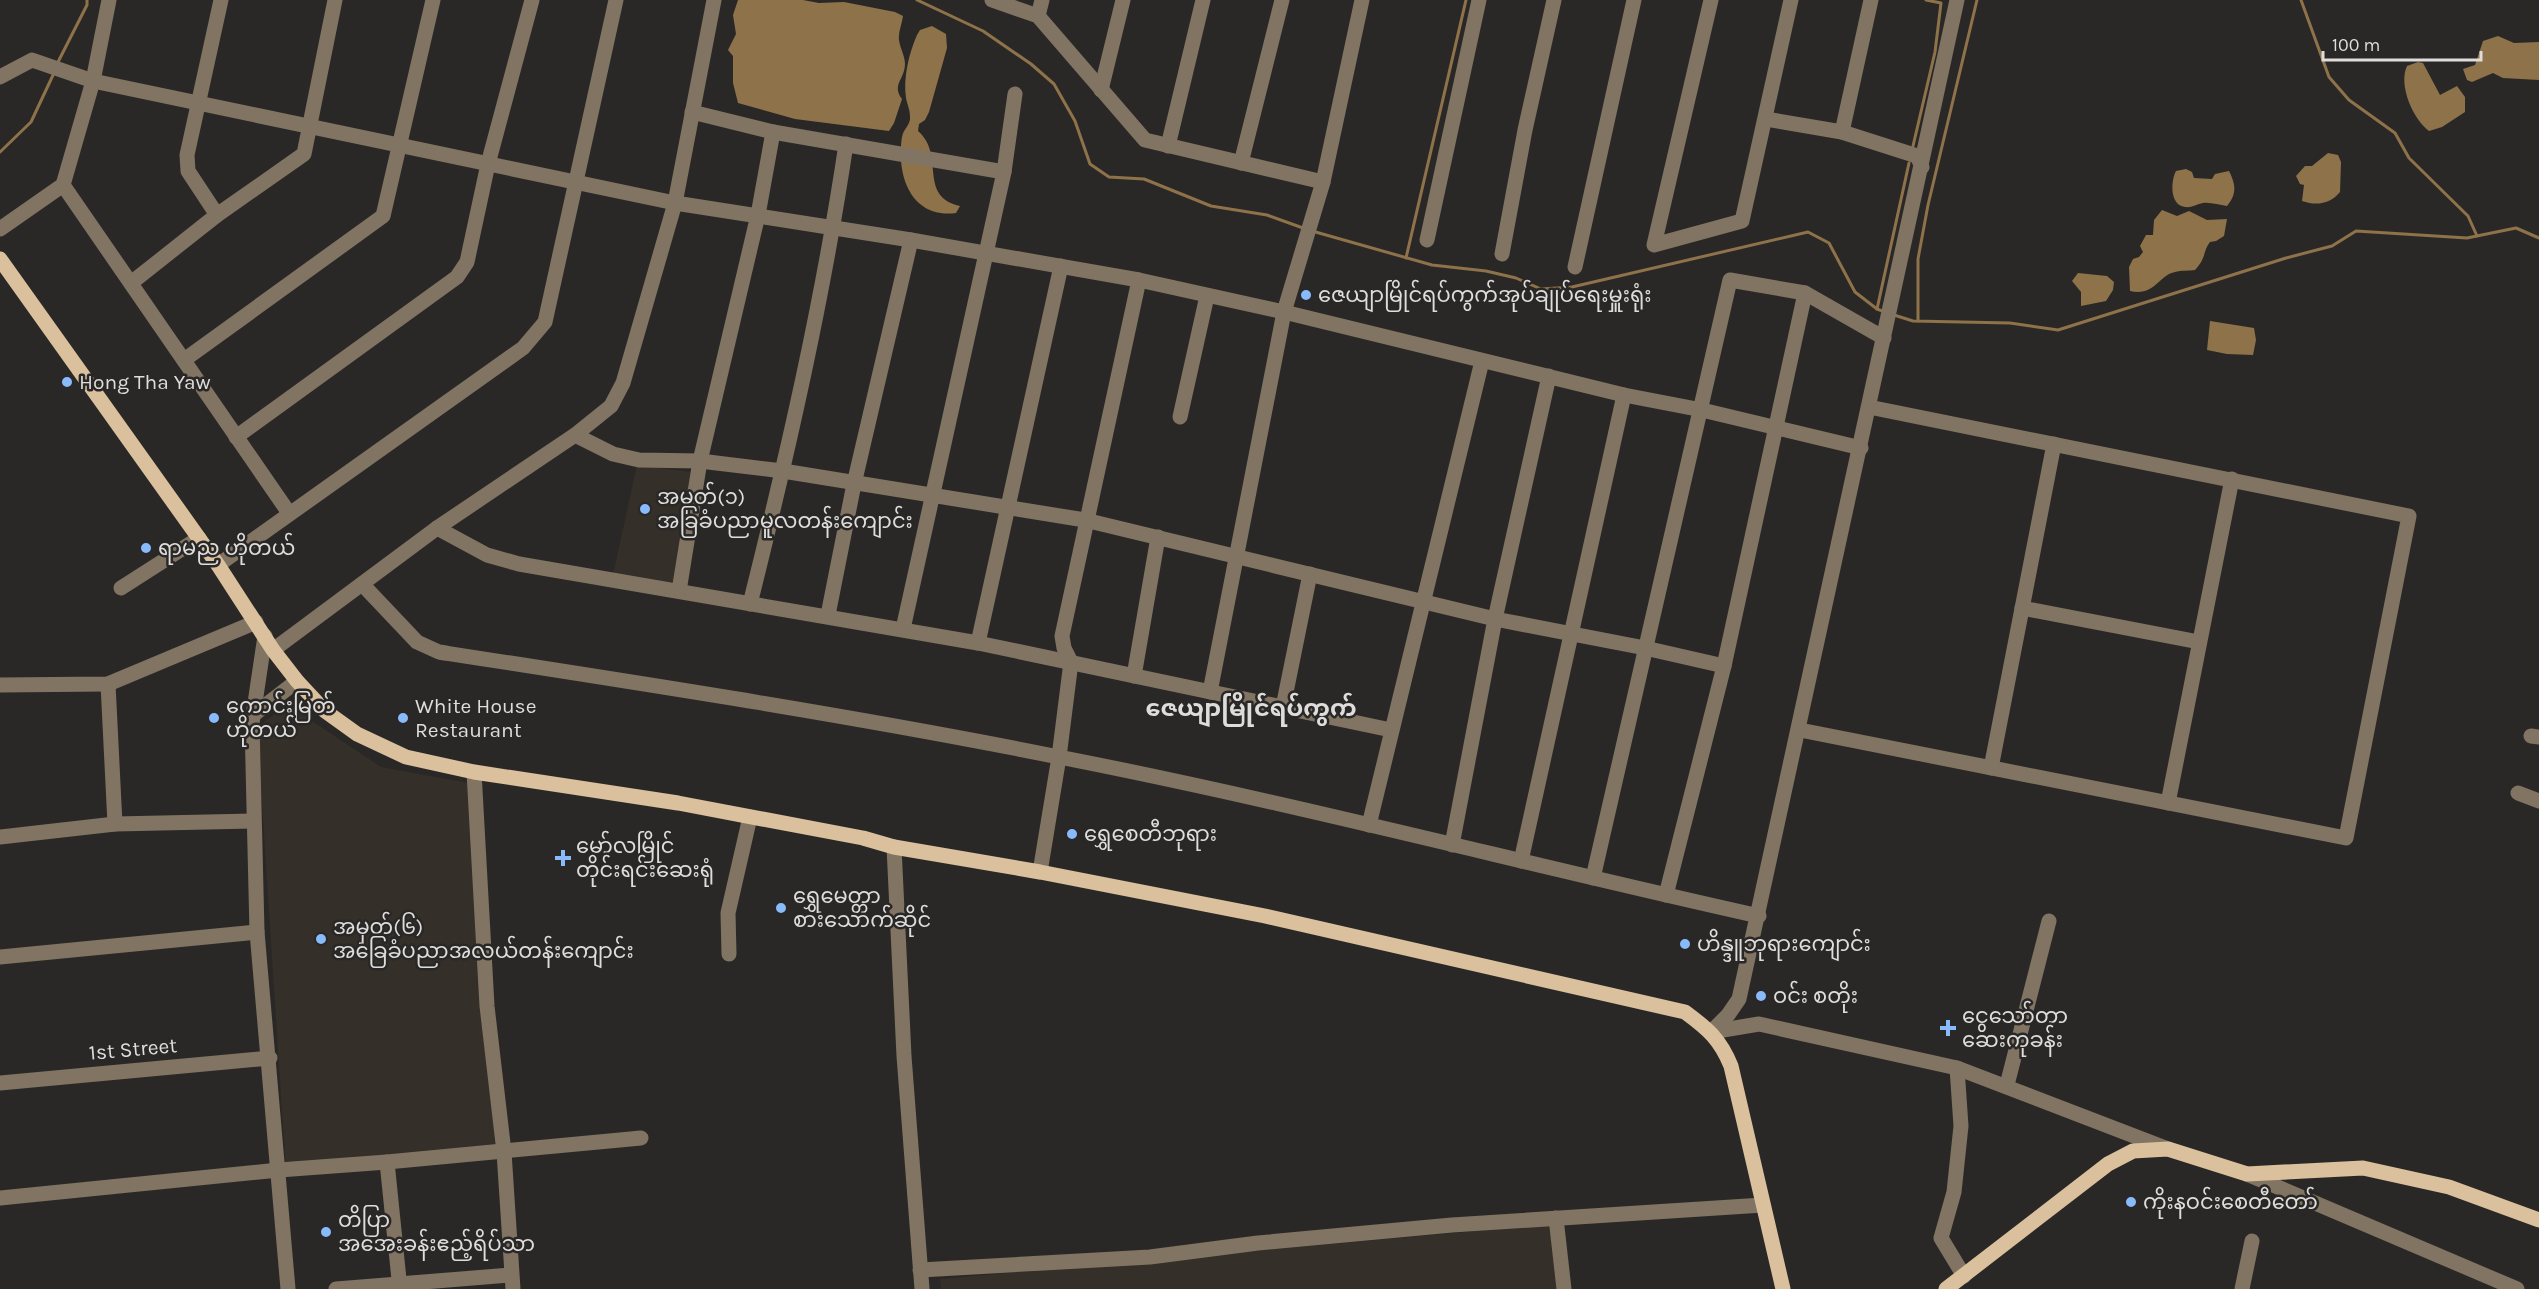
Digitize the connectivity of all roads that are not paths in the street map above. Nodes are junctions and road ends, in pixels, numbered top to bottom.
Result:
1 (109, 0) edge
2 (221, 0) edge
3 (336, 0) edge
4 (433, 0) edge
5 (532, 0) edge
6 (616, 0) edge
7 (714, 0) edge
8 (992, 0) edge
9 (1042, 0) edge
10 (1123, 0) edge
11 (1203, 0) edge
12 (1281, 0) edge
13 (1362, 0) edge
14 (1479, 0) edge
15 (1554, 0) edge
16 (1634, 0) edge
17 (1711, 0) edge
18 (1791, 0) edge
19 (1871, 0) edge
20 (1957, 0) edge
21 (1038, 16) junction
22 (0, 77) edge
23 (93, 81) junction
24 (1101, 90) junction
25 (1015, 94) dead end
26 (200, 103) junction
27 (692, 111) junction
28 (1766, 119) junction
29 (310, 127) junction
30 (773, 132) junction
31 (1842, 132) junction
32 (399, 144) junction
33 (846, 144) junction
34 (1168, 146) junction
35 (1241, 163) junction
36 (488, 164) junction
37 (1922, 167) junction
38 (1004, 172) junction
39 (576, 181) junction
40 (1323, 182) junction
41 (63, 185) junction
42 (675, 203) junction
43 (218, 215) junction
44 (758, 215) junction
45 (0, 229) edge
46 (833, 229) junction
47 (911, 240) junction
48 (1427, 240) dead end
49 (986, 253) junction
50 (1502, 254) dead end
51 (0, 259) edge
52 (1061, 266) junction
53 (1575, 267) dead end
54 (1139, 280) junction
55 (131, 283) junction
56 (1805, 294) junction
57 (1207, 296) junction
58 (1284, 312) junction
59 (1885, 333) junction
60 (184, 360) junction
61 (1482, 361) junction
62 (1549, 376) junction
63 (1624, 395) junction
64 (1869, 406) junction
65 (1702, 410) junction
66 (1180, 417) dead end
67 (1775, 427) junction
68 (575, 435) junction
69 (237, 437) junction
70 (2054, 444) junction
71 (1861, 447) junction
72 (700, 461) junction
73 (783, 471) junction
74 (2232, 479) junction
75 (854, 484) junction
76 (931, 496) junction
77 (1007, 508) junction
78 (289, 513) junction
79 (1085, 520) junction
80 (438, 528) junction
81 (1158, 537) junction
82 (199, 538) junction
83 (1235, 556) junction
84 (218, 565) junction
85 (1310, 574) junction
86 (362, 584) junction
87 (121, 588) dead end
88 (679, 591) junction
89 (1422, 601) junction
90 (750, 604) junction
91 (2022, 608) junction
92 (828, 615) junction
93 (1495, 619) junction
94 (256, 622) junction
95 (903, 629) junction
96 (1572, 634) junction
97 (265, 636) junction
98 (2199, 642) junction
99 (978, 643) junction
100 (1645, 648) junction
101 (273, 650) junction
102 (1071, 662) junction
103 (1724, 666) junction
104 (1134, 676) junction
105 (297, 681) junction
106 (108, 684) junction
107 (0, 685) edge
108 (1210, 692) junction
109 (1283, 707) junction
110 (253, 715) junction
111 (1391, 730) junction
112 (1800, 730) junction
113 (1059, 757) junction
114 (1991, 768) junction
115 (474, 772) junction
116 (2518, 793) dead end
117 (2539, 801) edge
118 (2168, 803) junction
119 (750, 817) junction
120 (253, 821) junction
121 (115, 824) junction
122 (1369, 825) junction
123 (0, 837) edge
124 (1452, 845) junction
125 (894, 847) junction
126 (1521, 861) junction
127 (1040, 872) junction
128 (1593, 878) junction
129 (1666, 895) junction
130 (1759, 916) junction
131 (2049, 921) dead end
132 (257, 932) junction
133 (729, 954) dead end
134 (0, 957) edge
135 (1711, 1032) junction
136 (270, 1058) junction
137 (1957, 1068) junction
138 (0, 1083) edge
139 (2007, 1085) junction
140 (640, 1138) dead end
141 (2168, 1149) junction
142 (504, 1152) junction
143 (387, 1162) junction
144 (279, 1170) junction
145 (2247, 1174) junction
146 (0, 1198) edge
147 (1763, 1205) junction
148 (1556, 1218) junction
149 (2539, 1220) edge
150 (2252, 1241) dead end
151 (920, 1270) junction
152 (1964, 1276) junction
153 (512, 1282) edge
154 (400, 1286) edge
155 (288, 1289) edge
156 (336, 1289) edge
157 (922, 1289) edge
158 (1564, 1289) edge
159 (1783, 1289) edge
160 (1946, 1289) edge
161 (2242, 1289) edge
162 (2517, 1289) edge

1 - 23 street
2 - 26 street
3 - 29 street
4 - 32 street
5 - 36 street
6 - 39 street
7 - 27 street
8 - 21 street
9 - 21 street
10 - 24 street
11 - 34 street
12 - 35 street
13 - 40 street
14 - 48 street
15 - 50 street
16 - 53 street
17 - 28 street
18 - 28 street
19 - 31 street
20 - 37 street
21 - 24 street
22 - 23 street
23 - 26 street
23 - 41 street
24 - 34 street
25 - 38 street
26 - 29 street
26 - 43 street
27 - 30 street
27 - 42 street
28 - 31 street
29 - 32 street
29 - 43 street
30 - 33 street
30 - 44 street
31 - 37 street
32 - 36 street
32 - 60 street
33 - 38 street
33 - 46 street
34 - 35 street
35 - 40 street
36 - 39 street
36 - 69 street
37 - 59 street
38 - 49 street
39 - 42 street
39 - 78 street
40 - 58 street
41 - 45 street
41 - 55 street
42 - 44 street
42 - 68 street
43 - 55 street
44 - 46 street
44 - 72 street
46 - 47 street
46 - 73 street
47 - 49 street
47 - 75 street
49 - 52 street
49 - 76 street
51 - 82 main road
52 - 54 street
52 - 77 street
54 - 57 street
54 - 79 street
55 - 60 street
56 - 59 street
56 - 65 street
56 - 67 street
57 - 58 street
57 - 66 street
58 - 61 street
58 - 83 street
59 - 64 street
60 - 69 street
61 - 62 street
61 - 89 street
62 - 63 street
62 - 93 street
63 - 65 street
63 - 96 street
64 - 70 street
64 - 71 street
65 - 67 street
65 - 100 street
67 - 71 street
67 - 103 street
68 - 72 street
68 - 80 street
69 - 78 street
70 - 74 street
70 - 91 street
71 - 112 street
72 - 73 street
72 - 88 street
73 - 75 street
73 - 90 street
74 - 98 street
74 - 118 street
75 - 76 street
75 - 92 street
76 - 77 street
76 - 95 street
77 - 79 street
77 - 99 street
78 - 84 street
79 - 81 street
79 - 102 street
80 - 86 street
80 - 88 street
81 - 83 street
81 - 104 street
82 - 84 main road
82 - 87 street
83 - 85 street
83 - 108 street
84 - 94 main road
85 - 89 street
85 - 109 street
86 - 101 street
86 - 113 street
88 - 90 street
89 - 93 street
89 - 111 street
90 - 92 street
91 - 98 street
91 - 114 street
92 - 95 street
93 - 96 street
93 - 124 street
94 - 97 main road
94 - 106 street
95 - 99 street
96 - 100 street
96 - 126 street
97 - 101 main road
97 - 110 street
98 - 118 street
99 - 102 street
100 - 103 street
100 - 128 street
101 - 105 main road
102 - 104 street
102 - 113 street
103 - 129 street
104 - 108 street
105 - 110 street
105 - 115 main road
106 - 107 street
106 - 121 street
108 - 109 street
109 - 111 street
110 - 120 street
111 - 122 street
112 - 114 street
112 - 130 street
113 - 122 street
113 - 127 street
114 - 118 street
115 - 119 main road
115 - 142 street
116 - 117 street
119 - 125 main road
119 - 133 street
120 - 121 street
120 - 132 street
121 - 123 street
122 - 124 street
124 - 126 street
125 - 127 main road
125 - 151 street
126 - 128 street
127 - 135 main road
128 - 129 street
129 - 130 street
130 - 135 street
131 - 139 street
132 - 134 street
132 - 136 street
135 - 137 street
135 - 147 main road
136 - 138 street, 1st Street
136 - 144 street
137 - 139 street
137 - 152 street
139 - 141 street
140 - 142 street
141 - 145 main road
141 - 152 main road
142 - 143 street
142 - 153 street
143 - 144 street
143 - 154 street
144 - 146 street
144 - 155 street
145 - 149 main road
145 - 162 street
147 - 148 street
147 - 159 main road
148 - 151 street
148 - 158 street
150 - 161 street
151 - 157 street
152 - 160 main road
153 - 154 street
154 - 156 street

